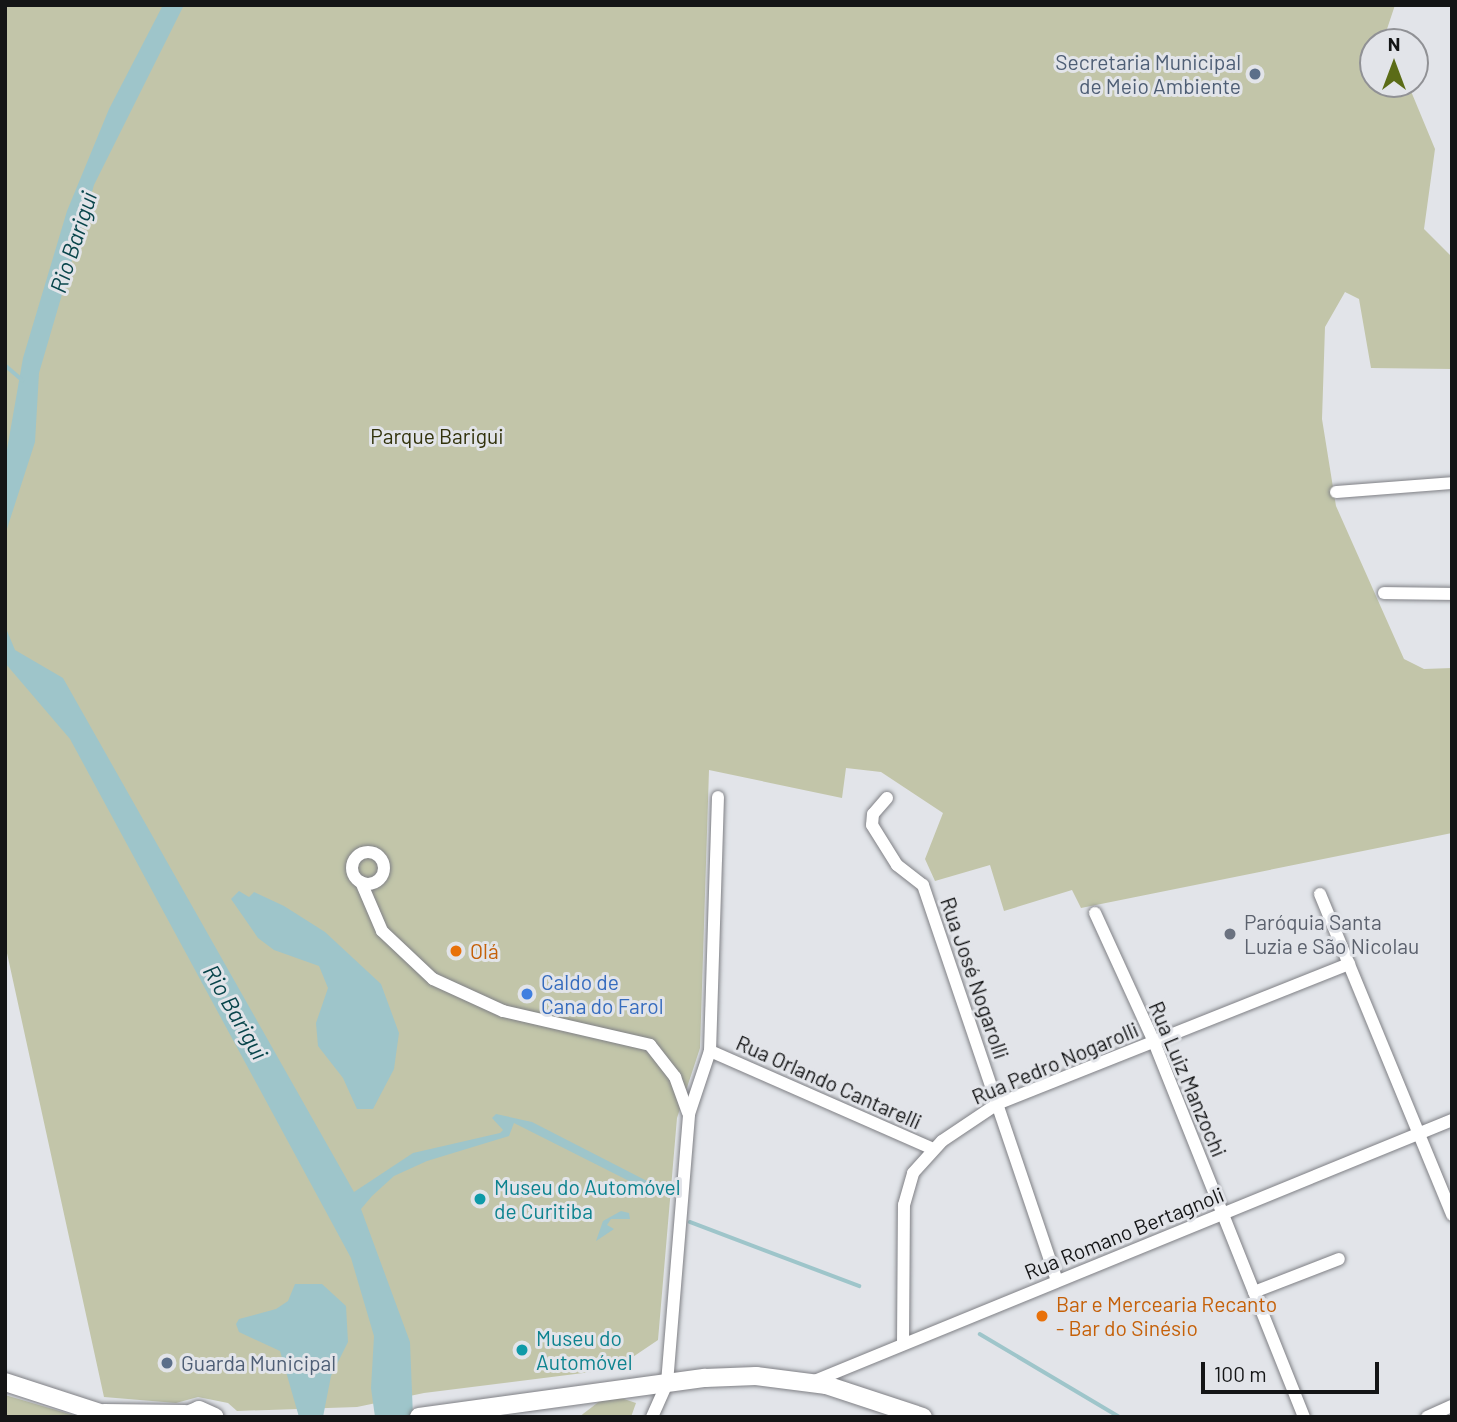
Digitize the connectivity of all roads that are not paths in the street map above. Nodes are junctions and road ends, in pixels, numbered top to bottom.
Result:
1 (1452, 483) edge
2 (1336, 492) dead end
3 (1384, 593) dead end
4 (1452, 594) edge
5 (718, 796) dead end
6 (887, 798) dead end
7 (360, 882) dead end
8 (1320, 894) dead end
9 (1095, 913) dead end
10 (1349, 964) junction
11 (1154, 1042) junction
12 (710, 1051) junction
13 (997, 1104) junction
14 (688, 1114) junction
15 (1452, 1120) edge
16 (1418, 1134) junction
17 (933, 1149) junction
18 (1223, 1214) junction
19 (1452, 1215) edge
20 (1339, 1259) dead end
21 (1057, 1282) junction
22 (1254, 1292) junction
23 (903, 1344) junction
24 (5, 1381) edge
25 (811, 1382) junction
26 (667, 1383) junction
27 (1452, 1406) edge
28 (109, 1415) edge
29 (183, 1415) edge
30 (215, 1417) edge
31 (419, 1417) edge
32 (652, 1417) edge
33 (923, 1417) edge
34 (1304, 1417) edge
35 (1427, 1417) edge

1 - 2 street
3 - 4 street
5 - 12 street
6 - 13 street, Rua José Nogarolli
7 - 14 street
8 - 10 street
9 - 11 street, Rua Luiz Manzochi
10 - 11 street, Rua Pedro Nogarolli
10 - 16 street
11 - 13 street, Rua Pedro Nogarolli
11 - 18 street, Rua Luiz Manzochi
12 - 14 street
12 - 17 street, Rua Orlando Cantarelli
13 - 17 street, Rua Pedro Nogarolli
13 - 21 street, Rua José Nogarolli
14 - 26 street
15 - 16 street, Rua Romano Bertagnoli
16 - 18 street, Rua Romano Bertagnoli
16 - 19 street
17 - 23 street, Rua Pedro Nogarolli
18 - 21 street, Rua Romano Bertagnoli
18 - 22 street, Rua Luiz Manzochi
20 - 22 street
21 - 23 street, Rua Romano Bertagnoli
22 - 34 street, Rua Luiz Manzochi
23 - 25 street, Rua Romano Bertagnoli
24 - 28 main road
25 - 26 main road
25 - 33 main road
26 - 31 main road
26 - 32 street
27 - 35 street
28 - 29 main road
29 - 30 main road

